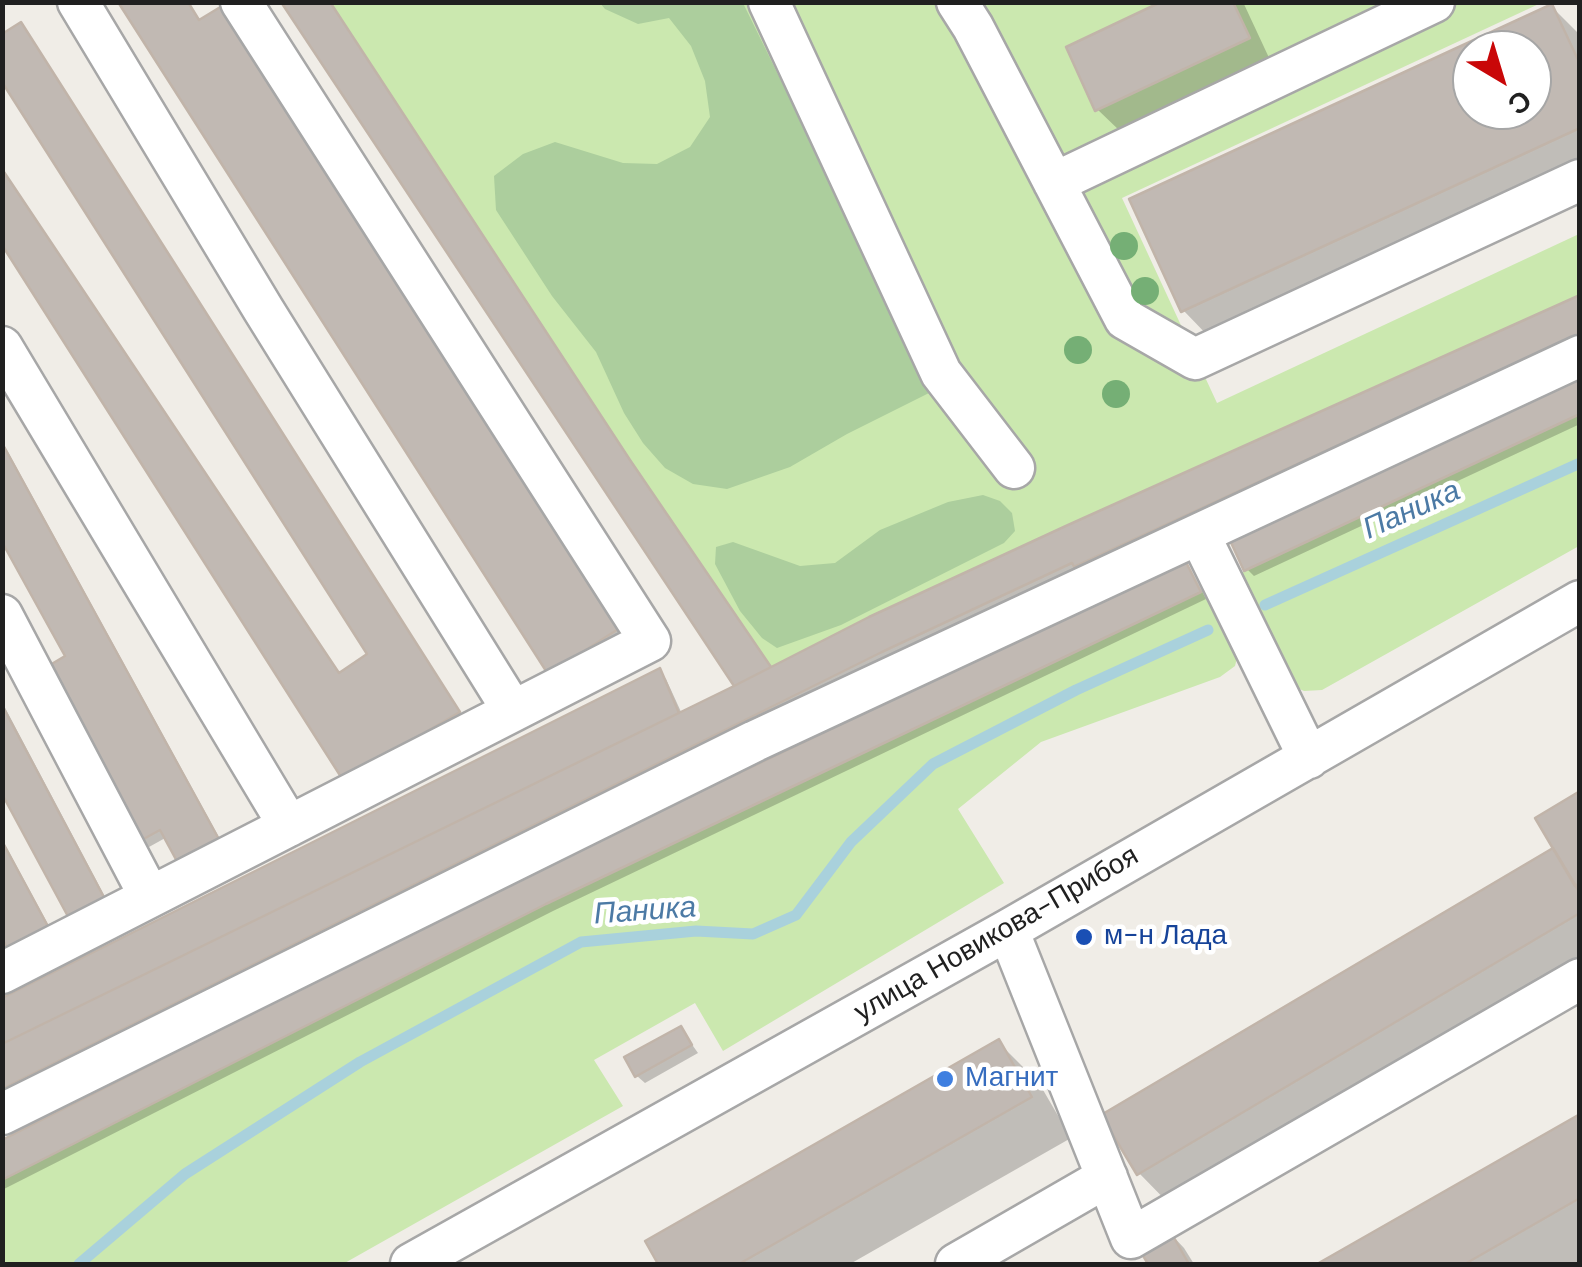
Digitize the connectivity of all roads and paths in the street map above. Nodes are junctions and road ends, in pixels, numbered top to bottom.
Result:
1 (78, 2) edge
2 (241, 2) edge
3 (769, 2) edge
4 (957, 2) edge
5 (1434, 2) edge
6 (1580, 180) edge
7 (1054, 184) junction
8 (2, 348) edge
9 (1580, 356) edge
10 (1014, 468) dead end
11 (1199, 534) junction
12 (1580, 601) edge
13 (2, 615) edge
14 (513, 711) junction
15 (1308, 758) junction
16 (289, 826) junction
17 (150, 897) junction
18 (1008, 930) junction
19 (2, 973) edge
20 (1580, 979) edge
21 (2, 1114) edge
22 (1107, 1177) junction
23 (411, 1264) edge
24 (956, 1264) edge

1 - 14 street
2 - 14 street
3 - 10 street
4 - 7 street
5 - 7 street
6 - 7 street
8 - 16 street
9 - 11 street
11 - 15 street
11 - 21 street
12 - 15 street, улица Новикова-Прибоя
13 - 17 street
14 - 16 street
15 - 18 street, улица Новикова-Прибоя
16 - 17 street
17 - 19 street
18 - 22 street
18 - 23 street, улица Новикова-Прибоя
20 - 22 street
22 - 24 street

